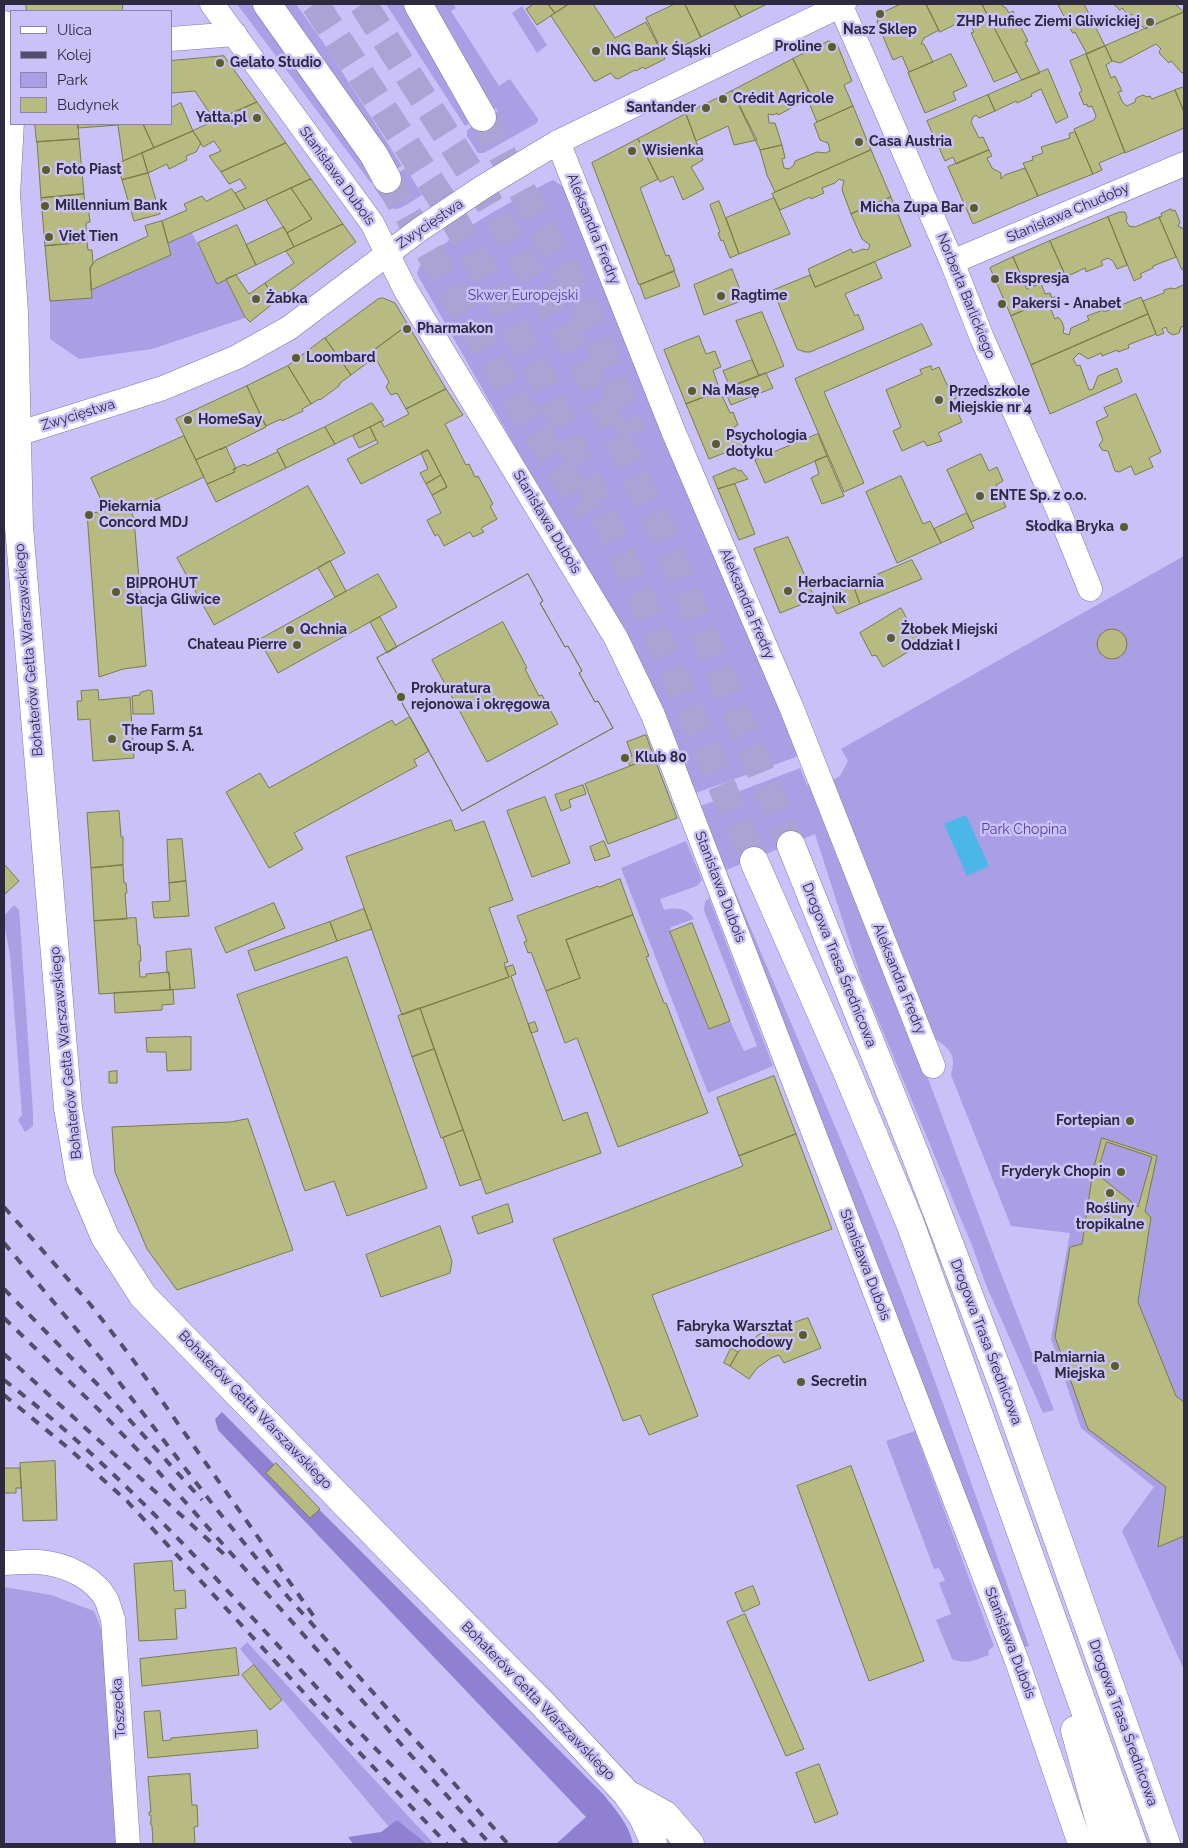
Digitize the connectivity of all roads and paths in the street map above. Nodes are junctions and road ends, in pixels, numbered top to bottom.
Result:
1 (212, 4) edge
2 (267, 4) edge
3 (418, 4) edge
4 (841, 4) edge
5 (235, 34) junction
6 (172, 39) edge
7 (7, 42) edge
8 (482, 117) tunnel mouth
9 (558, 142) junction
10 (1184, 164) edge
11 (387, 179) tunnel mouth
12 (5, 192) edge
13 (388, 253) junction
14 (952, 262) junction
15 (17, 434) junction
16 (1090, 589) dead end
17 (791, 845) tunnel mouth
18 (754, 861) tunnel mouth
19 (933, 1066) dead end
20 (4, 1563) edge
21 (1064, 1649) junction
22 (628, 1794) junction
23 (128, 1844) edge
24 (653, 1844) edge
25 (690, 1844) edge
26 (1080, 1844) edge
27 (1106, 1844) edge
28 (1133, 1844) edge
29 (1166, 1844) edge

1 - 5 street, Stanisława Dubois
2 - 11 main road
3 - 8 main road
4 - 9 street, Zwycięstwa
4 - 14 street, Norberta Barlickiego
5 - 6 street
5 - 13 street, Stanisława Dubois
7 - 12 main road, Bohaterów Getta Warszawskiego
9 - 13 street, Zwycięstwa
9 - 19 street, Aleksandra Fredry
10 - 14 street, Stanisława Chudoby
12 - 15 main road, Bohaterów Getta Warszawskiego
13 - 15 street, Zwycięstwa
13 - 26 street, Stanisława Dubois
14 - 16 street, Norberta Barlickiego
15 - 22 main road, Bohaterów Getta Warszawskiego
17 - 29 main road, Drogowa Trasa Średnicowa
18 - 21 main road
20 - 23 street, Toszecka
21 - 27 main road
21 - 28 main road
22 - 24 main road, Bohaterów Getta Warszawskiego
22 - 25 main road

